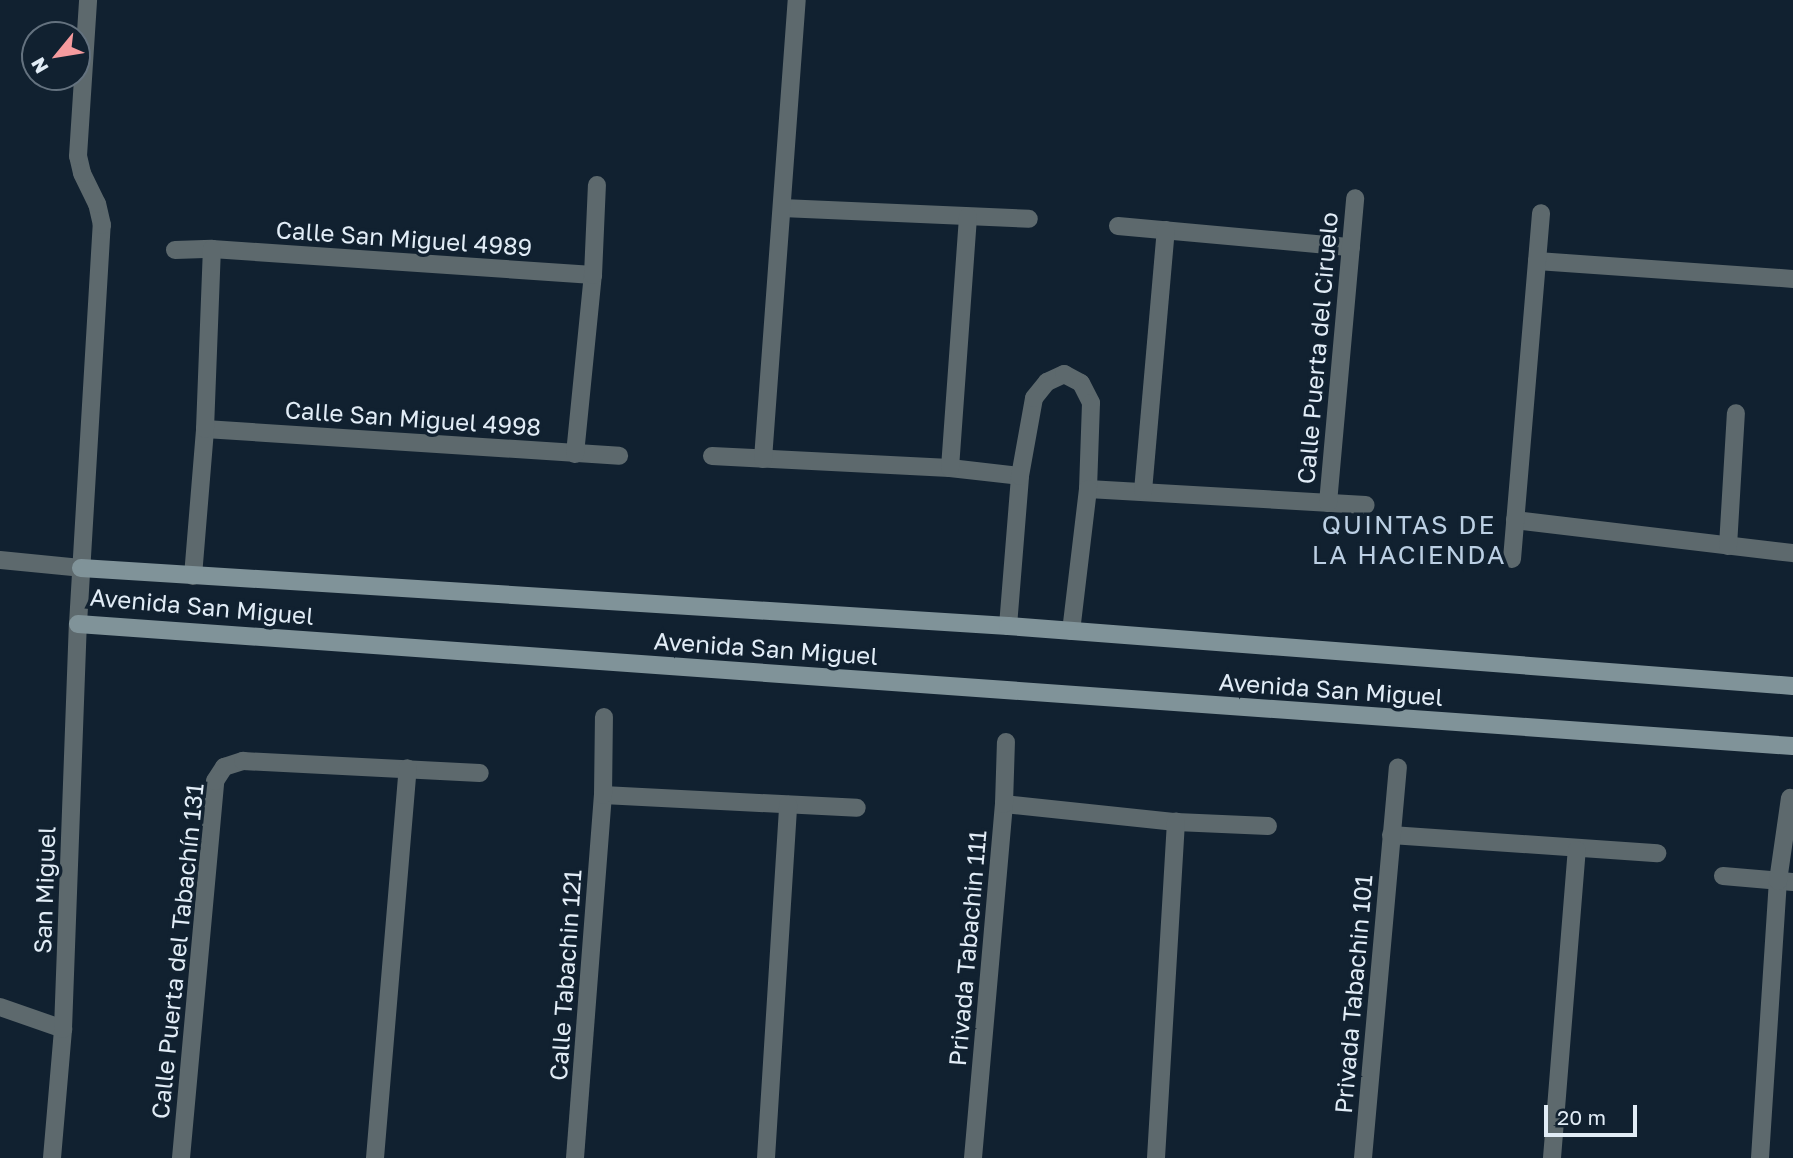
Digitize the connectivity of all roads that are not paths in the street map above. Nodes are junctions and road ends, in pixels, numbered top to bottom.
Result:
1 (88, 0) edge
2 (797, 0) edge
3 (597, 185) dead end
4 (1355, 198) dead end
5 (782, 208) junction
6 (1541, 213) dead end
7 (968, 216) junction
8 (1029, 219) dead end
9 (1118, 226) dead end
10 (1166, 230) junction
11 (1351, 247) junction
12 (212, 249) junction
13 (175, 250) dead end
14 (1537, 261) junction
15 (593, 275) junction
16 (1793, 279) edge
17 (1736, 412) dead end
18 (205, 429) junction
19 (575, 454) junction
20 (619, 456) dead end
21 (712, 456) dead end
22 (763, 459) junction
23 (950, 468) junction
24 (1020, 476) junction
25 (1088, 489) junction
26 (1143, 491) junction
27 (1328, 503) junction
28 (1366, 505) dead end
29 (1515, 520) junction
30 (1728, 546) junction
31 (1793, 553) edge
32 (1512, 559) dead end
33 (0, 560) edge
34 (81, 568) junction
35 (193, 576) junction
36 (78, 624) junction
37 (1008, 626) junction
38 (1071, 631) junction
39 (1793, 686) edge
40 (604, 717) dead end
41 (1006, 741) dead end
42 (1793, 746) edge
43 (408, 768) junction
44 (1398, 768) dead end
45 (480, 773) dead end
46 (603, 795) junction
47 (1790, 798) dead end
48 (788, 804) junction
49 (1004, 804) junction
50 (857, 808) dead end
51 (1176, 822) junction
52 (1268, 827) dead end
53 (1391, 835) junction
54 (1577, 850) junction
55 (1657, 853) dead end
56 (1723, 876) dead end
57 (1785, 881) edge
58 (0, 1007) edge
59 (63, 1029) junction
60 (52, 1158) edge
61 (181, 1158) edge
62 (375, 1158) edge
63 (575, 1158) edge
64 (766, 1158) edge
65 (974, 1158) edge
66 (1156, 1158) edge
67 (1363, 1158) edge
68 (1552, 1158) edge
69 (1760, 1158) edge

1 - 34 street
2 - 5 street
3 - 15 street
4 - 11 street, Calle Puerta del Ciruelo
5 - 7 street
5 - 22 street
6 - 14 street
7 - 8 street
7 - 23 street
9 - 10 street
10 - 11 street
10 - 26 street
11 - 27 street, Calle Puerta del Ciruelo
12 - 13 street, Calle San Miguel 4989
12 - 15 street, Calle San Miguel 4989
12 - 18 street
14 - 16 street
14 - 29 street
15 - 19 street
17 - 30 street
18 - 19 street, Calle San Miguel 4998
18 - 35 street
19 - 20 street, Calle San Miguel 4998
21 - 22 street
22 - 23 street
23 - 24 street
24 - 25 street
24 - 37 street
25 - 26 street, Calle Puerta del Ciruelo
25 - 38 street
26 - 27 street, Calle Puerta del Ciruelo
27 - 28 street, Calle Puerta del Ciruelo
29 - 30 street
29 - 32 street
30 - 31 street
33 - 34 street
34 - 35 street, Avenida San Miguel
34 - 36 street, Avenida San Miguel
35 - 37 street, Avenida San Miguel
36 - 42 street, Avenida San Miguel
36 - 59 street, San Miguel
37 - 38 street, Avenida San Miguel
38 - 39 street, Avenida San Miguel
40 - 46 street, Calle Tabachin 121
41 - 49 street, Privada Tabachin 111
43 - 45 street, Calle Puerta del Tabachín 131
43 - 61 street, Calle Puerta del Tabachín 131
43 - 62 street
44 - 53 street, Privada Tabachin 101
46 - 48 street
46 - 63 street, Calle Tabachin 121
47 - 57 street
48 - 50 street
48 - 64 street
49 - 51 street
49 - 65 street, Privada Tabachin 111
51 - 52 street
51 - 66 street
53 - 54 street
53 - 67 street, Privada Tabachin 101
54 - 55 street
54 - 68 street
56 - 57 street
57 - 69 street
58 - 59 street
59 - 60 street, San Miguel

